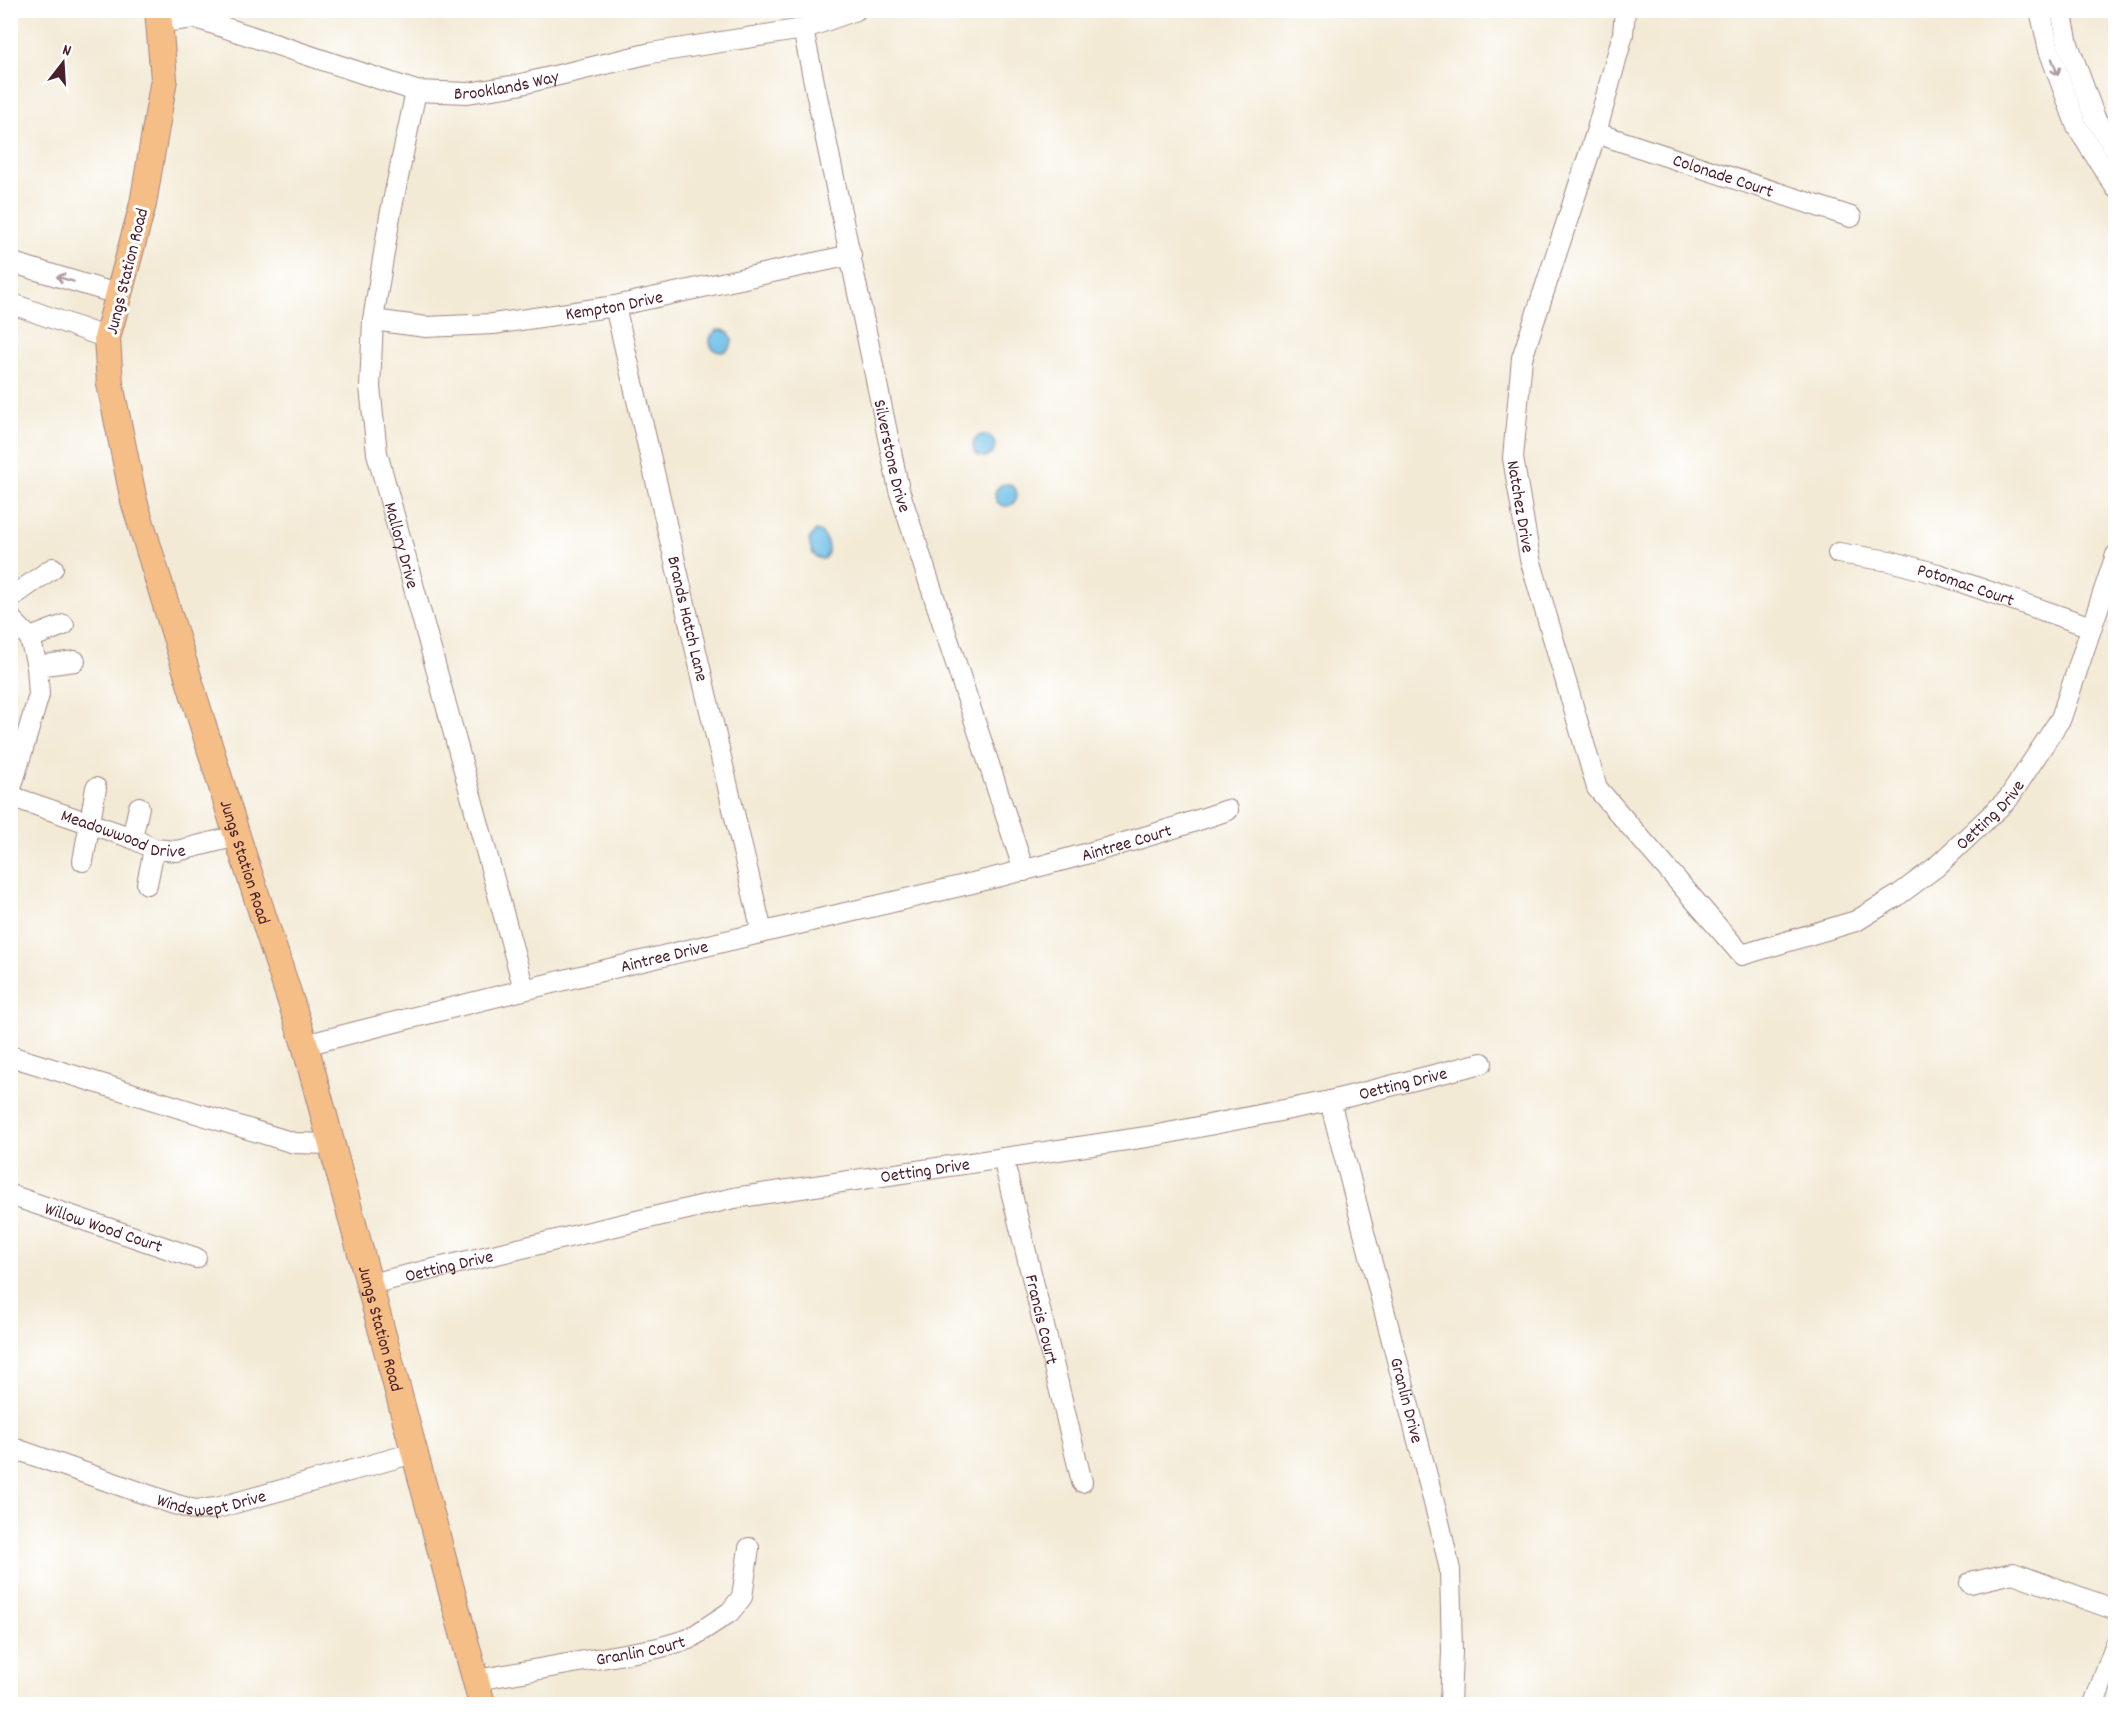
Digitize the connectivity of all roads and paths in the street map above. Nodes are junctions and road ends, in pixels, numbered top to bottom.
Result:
1 (856, 10) edge
2 (1625, 10) edge
3 (2040, 10) edge
4 (2061, 10) edge
5 (160, 16) edge
6 (803, 29) junction
7 (416, 91) junction
8 (1596, 133) junction
9 (2115, 151) edge
10 (2115, 188) edge
11 (1851, 217) dead end
12 (851, 255) junction
13 (10, 262) edge
14 (120, 295) junction
15 (10, 303) edge
16 (615, 306) junction
17 (373, 320) junction
18 (107, 338) junction
19 (1838, 554) dead end
20 (2115, 555) edge
21 (53, 568) dead end
22 (10, 598) edge
23 (10, 618) edge
24 (64, 626) dead end
25 (2091, 627) junction
26 (30, 638) junction
27 (75, 661) dead end
28 (37, 666) junction
29 (96, 788) dead end
30 (10, 794) edge
31 (139, 807) dead end
32 (1228, 810) dead end
33 (90, 823) junction
34 (237, 836) junction
35 (132, 838) junction
36 (154, 849) junction
37 (83, 861) dead end
38 (1024, 871) junction
39 (147, 884) dead end
40 (762, 932) junction
41 (1742, 955) joint
42 (524, 989) junction
43 (305, 1045) junction
44 (10, 1056) edge
45 (1482, 1064) dead end
46 (1330, 1101) junction
47 (331, 1144) junction
48 (1003, 1158) junction
49 (10, 1195) edge
50 (196, 1258) dead end
51 (370, 1284) junction
52 (10, 1447) edge
53 (414, 1453) junction
54 (1082, 1482) dead end
55 (749, 1548) dead end
56 (1970, 1583) dead end
57 (2115, 1610) edge
58 (2115, 1644) edge
59 (480, 1692) edge
60 (1450, 1704) edge
61 (2094, 1704) edge

1 - 6 street, Brooklands Way
2 - 8 street, Natchez Drive
3 -> 10 street
4 - 9 street
5 - 7 street, Brooklands Way
5 - 14 main road, Jungs Station Road
6 - 7 street, Brooklands Way
6 - 12 street, Silverstone Drive
7 - 17 street, Mallory Drive
8 - 11 street, Colonade Court
8 - 41 street, Natchez Drive
12 - 16 street, Kempton Drive
12 - 38 street, Silverstone Drive
14 -> 13 street
14 - 18 main road, Jungs Station Road
15 - 18 street
16 - 17 street, Kempton Drive
16 - 40 street, Brands Hatch Lane
17 - 42 street, Mallory Drive
18 - 34 main road, Jungs Station Road
19 - 25 street, Potomac Court
20 - 25 street, Oetting Drive
21 - 22 street
23 - 26 street
24 - 26 street
25 - 41 street, Oetting Drive
26 - 28 street
27 - 28 street
28 - 30 street
29 - 33 street
30 - 33 street, Meadowwood Drive
31 - 35 street
32 - 38 street, Aintree Court
33 - 35 street, Meadowwood Drive
33 - 37 street
34 - 36 street, Meadowwood Drive
34 - 43 main road, Jungs Station Road
35 - 36 street, Meadowwood Drive
36 - 39 street
38 - 40 street, Aintree Drive
40 - 42 street, Aintree Drive
42 - 43 street, Aintree Drive
43 - 47 main road, Jungs Station Road
44 - 47 street
45 - 46 street, Oetting Drive
46 - 48 street, Oetting Drive
46 - 60 street, Granlin Drive
47 - 51 main road, Jungs Station Road
48 - 51 street, Oetting Drive
48 - 54 street, Francis Court
49 - 50 street, Willow Wood Court
51 - 53 main road, Jungs Station Road
52 - 53 street, Windswept Drive
53 - 59 main road, Jungs Station Road
55 - 59 street, Granlin Court
56 - 57 street
58 - 61 street

